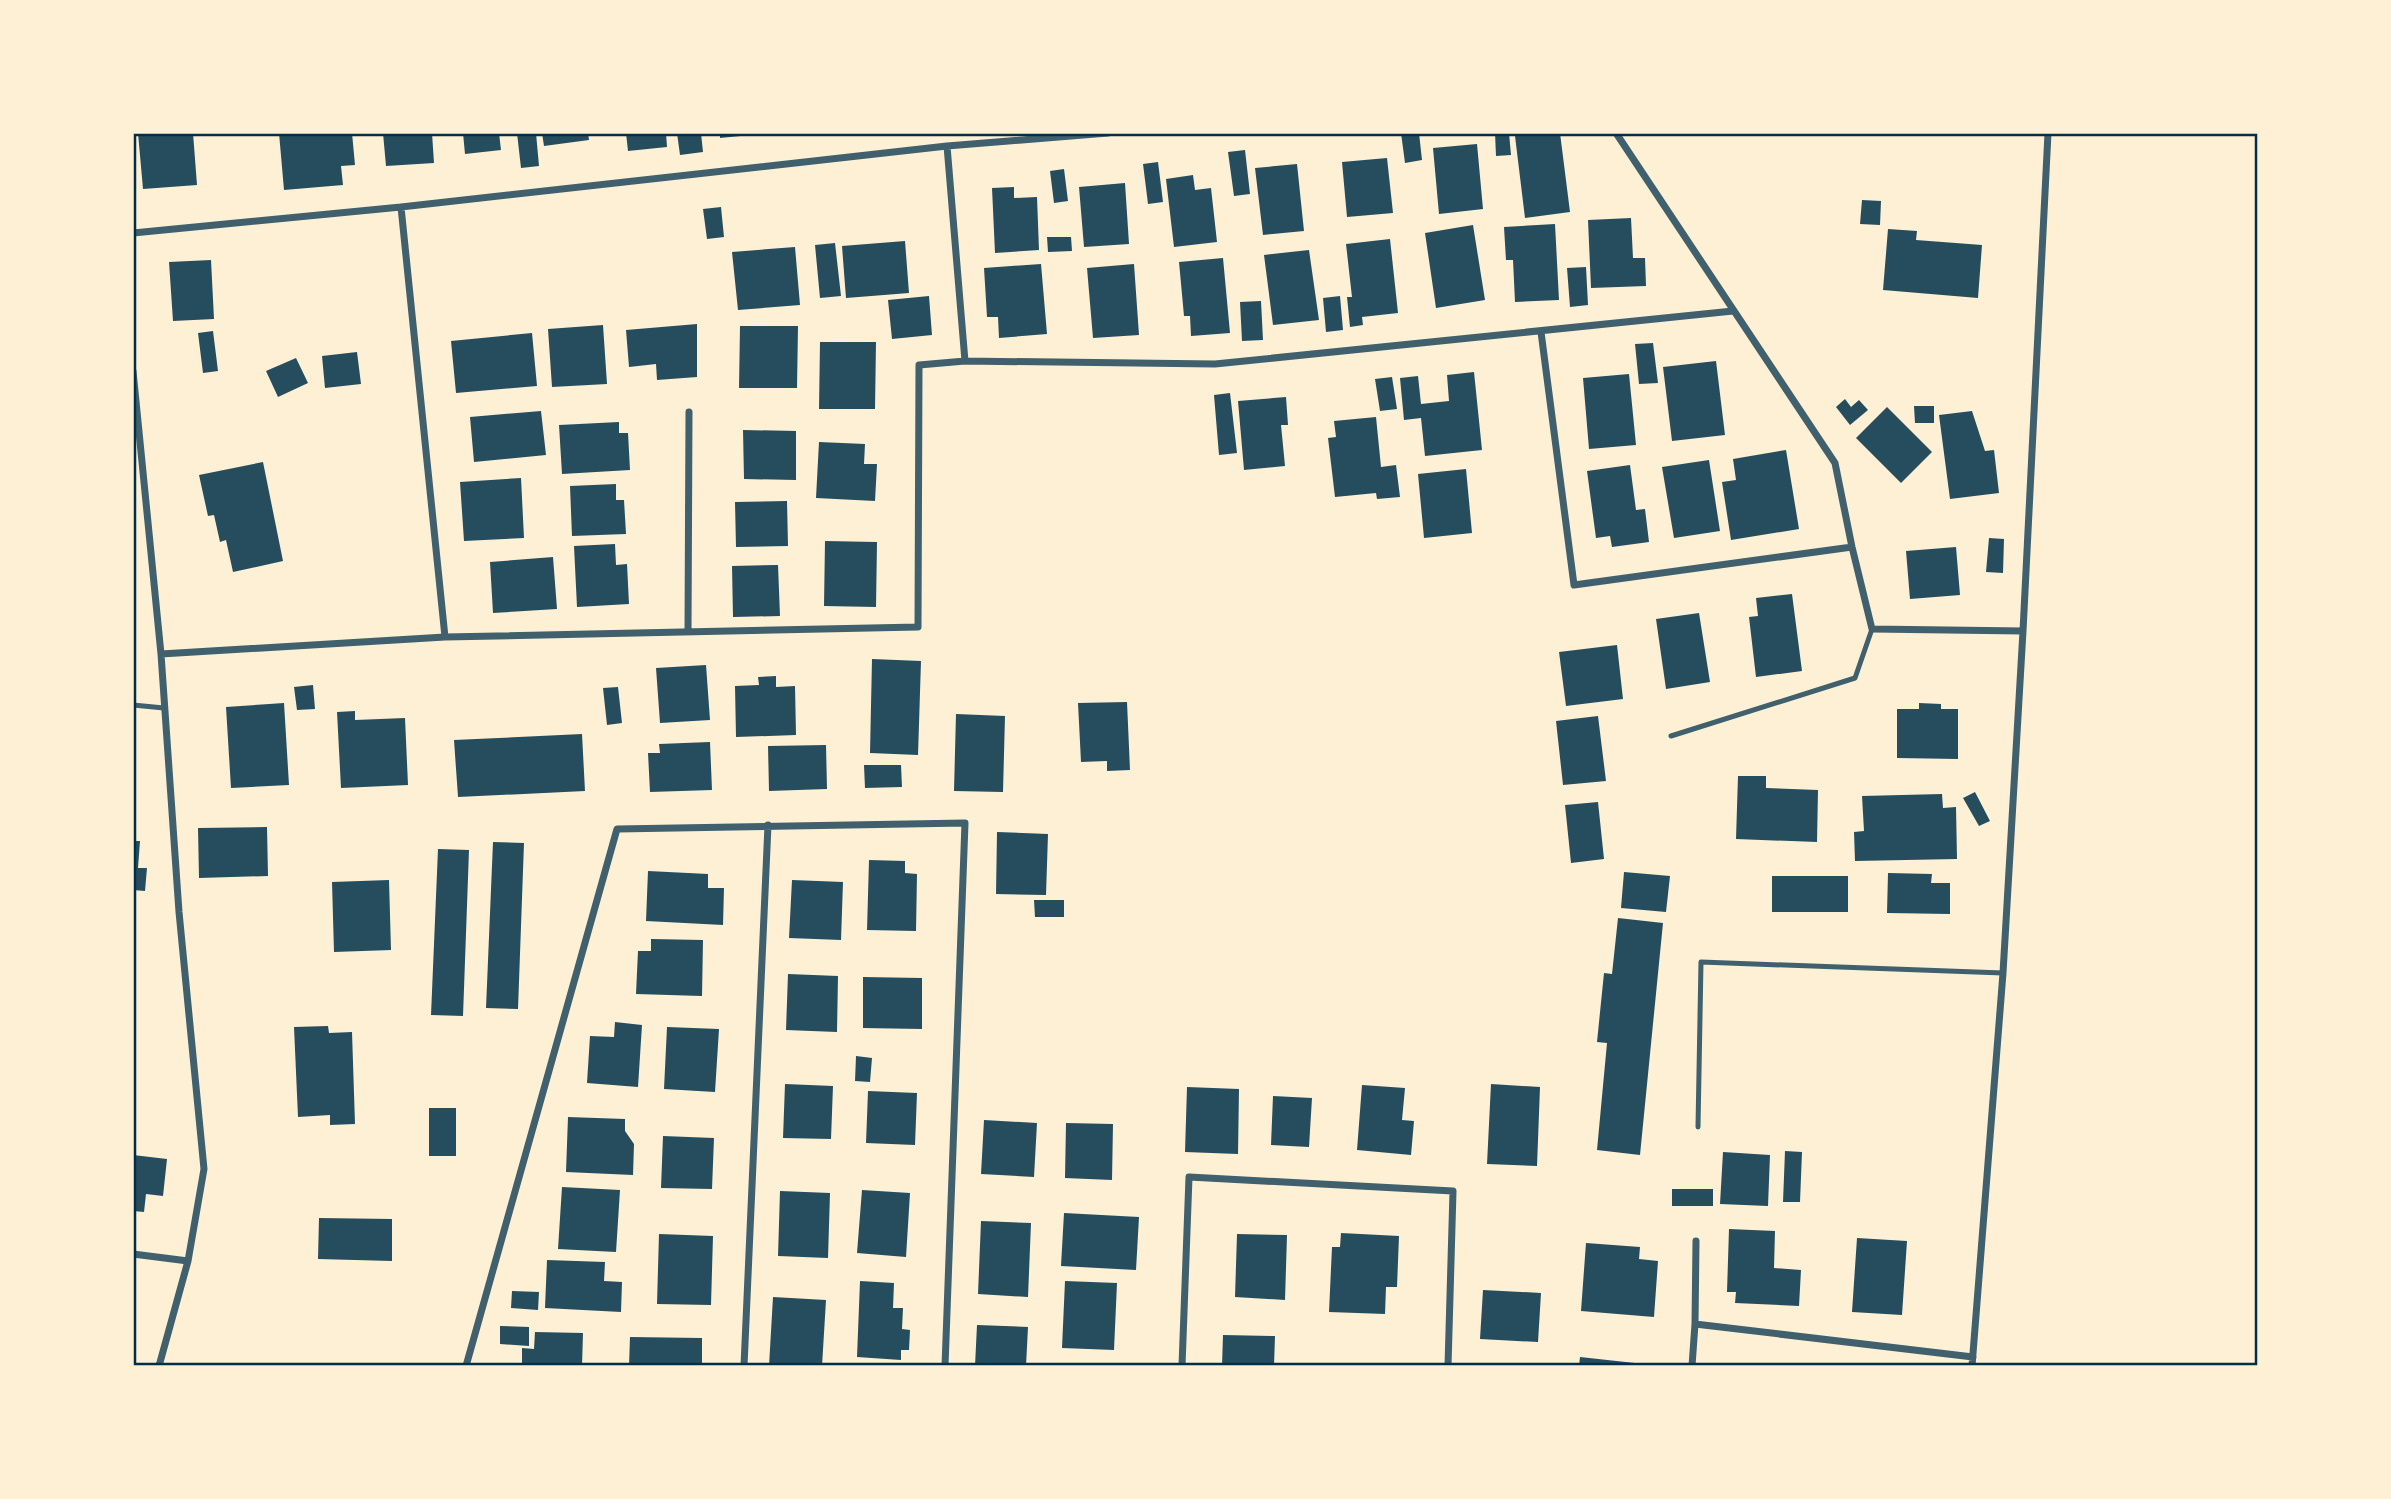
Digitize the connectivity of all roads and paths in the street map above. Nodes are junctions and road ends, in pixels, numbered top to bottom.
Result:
1 (1108, 133) edge
2 (1616, 133) edge
3 (2048, 133) edge
4 (947, 146) junction
5 (401, 207) junction
6 (133, 233) edge
7 (1733, 311) junction
8 (1541, 332) junction
9 (965, 361) junction
10 (133, 370) edge
11 (134, 390) edge
12 (689, 412) dead end
13 (1852, 547) junction
14 (1872, 629) junction
15 (688, 631) junction
16 (2023, 631) junction
17 (445, 637) junction
18 (161, 654) junction
19 (133, 705) edge
20 (164, 708) junction
21 (1671, 736) dead end
22 (768, 825) junction
23 (2003, 973) junction
24 (1698, 1127) dead end
25 (1696, 1241) dead end
26 (133, 1254) edge
27 (188, 1261) junction
28 (1695, 1324) junction
29 (1973, 1362) edge
30 (159, 1366) edge
31 (466, 1366) edge
32 (744, 1366) edge
33 (945, 1366) edge
34 (1182, 1366) edge
35 (1448, 1366) edge
36 (1692, 1366) edge

1 - 4 street
2 - 7 street
3 - 16 street
4 - 5 street
4 - 9 street
5 - 6 street
5 - 17 street
7 - 8 street
7 - 13 street
8 - 9 street
8 - 13 street
9 - 15 street
10 - 11 street
11 - 18 street
12 - 15 street
13 - 14 street
14 - 16 street
14 - 21 lane
15 - 17 street
16 - 23 street
17 - 18 street
18 - 20 street
19 - 20 lane
20 - 27 street
22 - 31 street
22 - 32 street
22 - 33 street
23 - 24 lane
23 - 29 street
25 - 28 street
26 - 27 street
27 - 30 street
28 - 29 street
28 - 36 street
34 - 35 street

